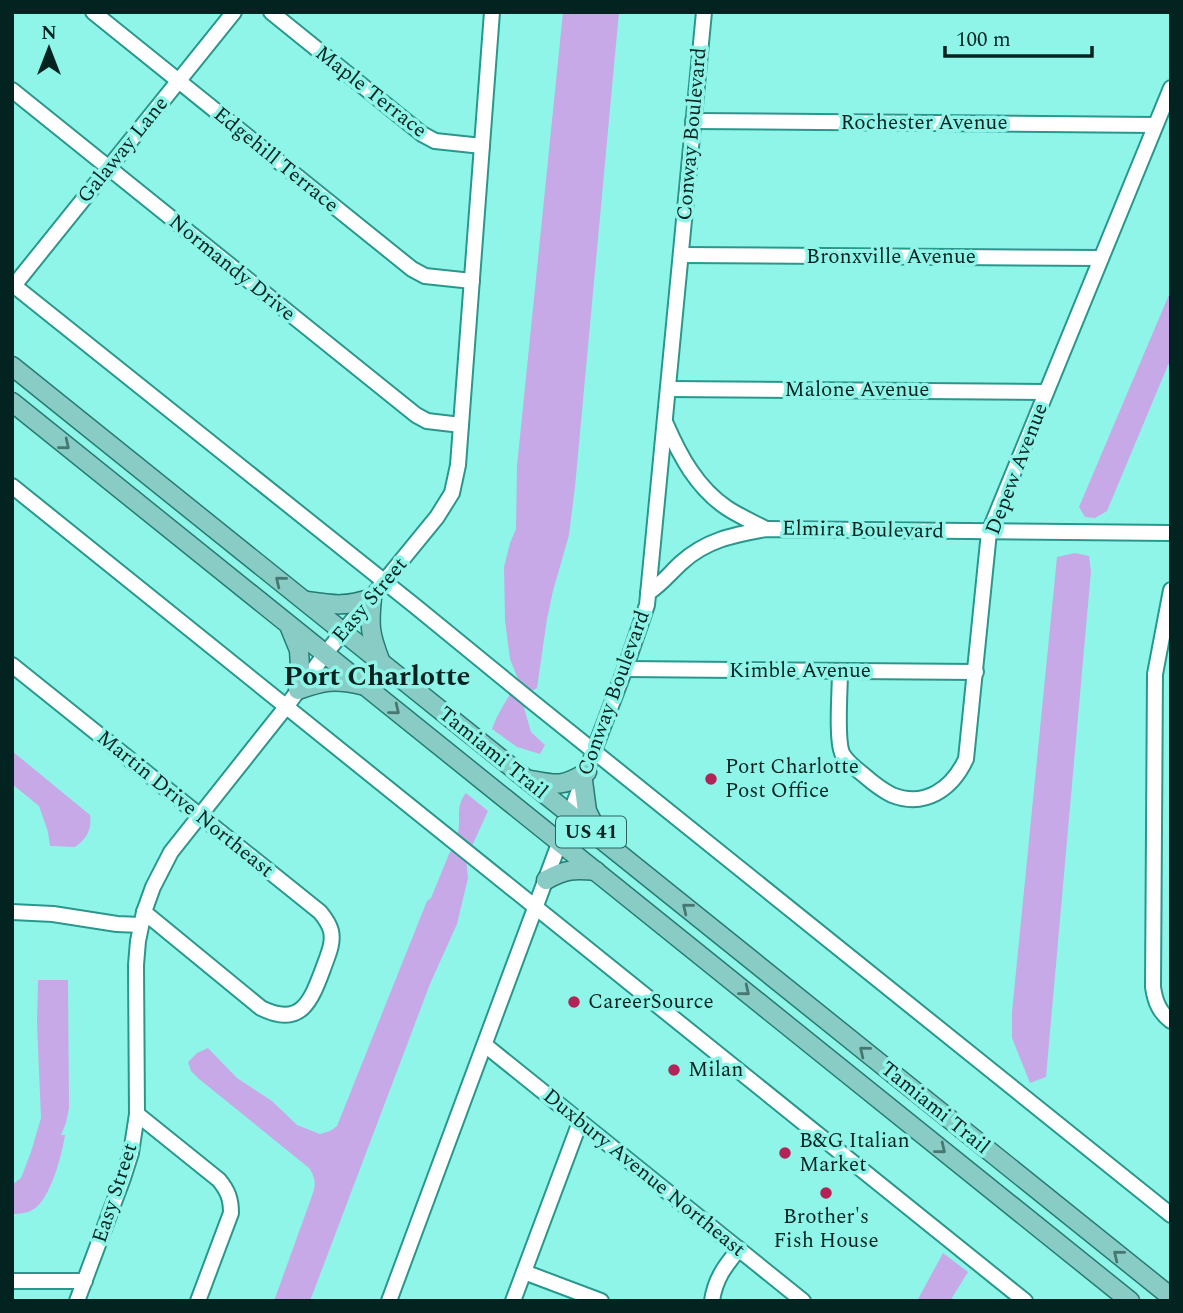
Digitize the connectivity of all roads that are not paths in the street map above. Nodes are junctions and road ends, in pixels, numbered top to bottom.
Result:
1 (93, 12) edge
2 (234, 12) edge
3 (271, 12) edge
4 (492, 12) edge
5 (704, 12) edge
6 (179, 82) junction
7 (1171, 88) edge
8 (12, 90) edge
9 (693, 121) junction
10 (1156, 125) junction
11 (482, 146) junction
12 (109, 168) junction
13 (681, 255) junction
14 (1101, 258) junction
15 (472, 281) junction
16 (13, 286) edge
17 (12, 366) edge
18 (668, 389) junction
19 (1046, 392) junction
20 (12, 402) edge
21 (665, 421) junction
22 (461, 425) junction
23 (12, 486) edge
24 (766, 529) junction
25 (989, 532) junction
26 (1171, 533) edge
27 (385, 582) junction
28 (1171, 590) edge
29 (648, 593) junction
30 (372, 598) junction
31 (304, 601) junction
32 (289, 625) junction
33 (343, 632) junction
34 (325, 654) junction
35 (382, 663) junction
36 (12, 665) edge
37 (625, 669) junction
38 (840, 671) junction
39 (976, 672) junction
40 (1155, 674) junction
41 (1171, 674) edge
42 (364, 685) junction
43 (298, 690) junction
44 (286, 707) junction
45 (594, 752) junction
46 (585, 777) junction
47 (526, 779) junction
48 (570, 814) junction
49 (199, 815) junction
50 (601, 839) junction
51 (560, 842) junction
52 (596, 871) junction
53 (546, 880) junction
54 (536, 908) junction
55 (12, 912) edge
56 (142, 919) junction
57 (1171, 1021) edge
58 (485, 1045) junction
59 (137, 1114) junction
60 (580, 1122) junction
61 (1171, 1215) edge
62 (739, 1249) junction
63 (524, 1272) junction
64 (12, 1281) edge
65 (85, 1281) junction
66 (1171, 1297) edge
67 (77, 1301) edge
68 (198, 1301) edge
69 (389, 1301) edge
70 (513, 1301) edge
71 (601, 1301) edge
72 (712, 1301) edge
73 (803, 1301) edge
74 (1025, 1301) edge
75 (1130, 1301) edge

1 - 6 street, Edgehill Terrace
2 - 6 street, Galaway Lane
3 - 11 street, Maple Terrace
4 - 11 street, Easy Street
5 - 9 street, Conway Boulevard
6 - 12 street, Galaway Lane
6 - 15 street, Edgehill Terrace
7 - 10 street, Depew Avenue
8 - 12 street, Normandy Drive
9 - 10 street, Rochester Avenue
9 - 13 street, Conway Boulevard
10 - 14 street, Depew Avenue
11 - 15 street, Easy Street
12 - 16 street, Galaway Lane
12 - 22 street, Normandy Drive
13 - 14 street, Bronxville Avenue
13 - 18 street, Conway Boulevard
14 - 19 street, Depew Avenue
15 - 22 street, Easy Street
16 - 27 street
31 -> 17 main road, Tamiami Trail / US 41
18 - 19 street, Malone Avenue
18 - 21 street, Conway Boulevard
19 - 25 street, Depew Avenue
20 -> 32 main road, Tamiami Trail / US 41
21 - 24 street, Elmira Boulevard
21 - 29 street, Conway Boulevard
22 - 27 street, Easy Street
23 - 44 street
24 - 25 street, Elmira Boulevard
24 - 29 street, Elmira Boulevard
25 - 26 street, Elmira Boulevard
25 - 39 street, Depew Avenue
27 - 30 street, Easy Street
27 - 45 street
28 - 40 street
29 - 37 street, Conway Boulevard
30 - 31 main road
30 - 33 street, Easy Street
30 - 35 main road
31 - 33 main road, Tamiami Trail / US 41
32 - 34 main road, Tamiami Trail / US 41
32 - 43 main road
33 - 34 street, Easy Street
33 - 35 main road, Tamiami Trail / US 41
34 - 42 main road, Tamiami Trail / US 41
34 - 43 street, Easy Street
35 - 47 main road, Tamiami Trail / US 41
36 - 49 street, Martin Drive Northeast
37 - 38 street, Kimble Avenue
37 - 45 street, Conway Boulevard
38 - 39 street, Kimble Avenue
38 - 39 street, Depew Avenue
40 - 41 street
40 - 57 street
42 - 43 main road
42 -> 51 main road, Tamiami Trail / US 41
43 - 44 street, Easy Street
44 - 49 street, Easy Street
44 - 54 street
45 - 46 street, Conway Boulevard
45 - 61 street
46 - 47 main road
46 - 48 street, Conway Boulevard
46 - 50 main road
47 - 48 main road, Tamiami Trail / US 41
48 - 50 main road, Tamiami Trail / US 41
48 - 51 street, Conway Boulevard
49 - 56 street, Easy Street
49 - 56 street, Martin Drive Northeast
66 -> 50 main road, Tamiami Trail / US 41
51 - 52 main road, Tamiami Trail / US 41
51 - 53 street, Conway Boulevard
52 - 53 main road
52 -> 75 main road, Tamiami Trail / US 41
53 - 54 street, Conway Boulevard
54 - 58 street, Conway Boulevard
54 - 74 street
55 - 56 street
56 - 59 street, Easy Street
58 - 60 street, Duxbury Avenue Northeast
58 - 69 street, Conway Boulevard
59 - 65 street, Easy Street
59 - 68 street
60 - 62 street, Duxbury Avenue Northeast
60 - 63 street
62 - 72 street
62 - 73 street, Duxbury Avenue Northeast
63 - 70 street
63 - 71 street
64 - 65 street
65 - 67 street, Easy Street

